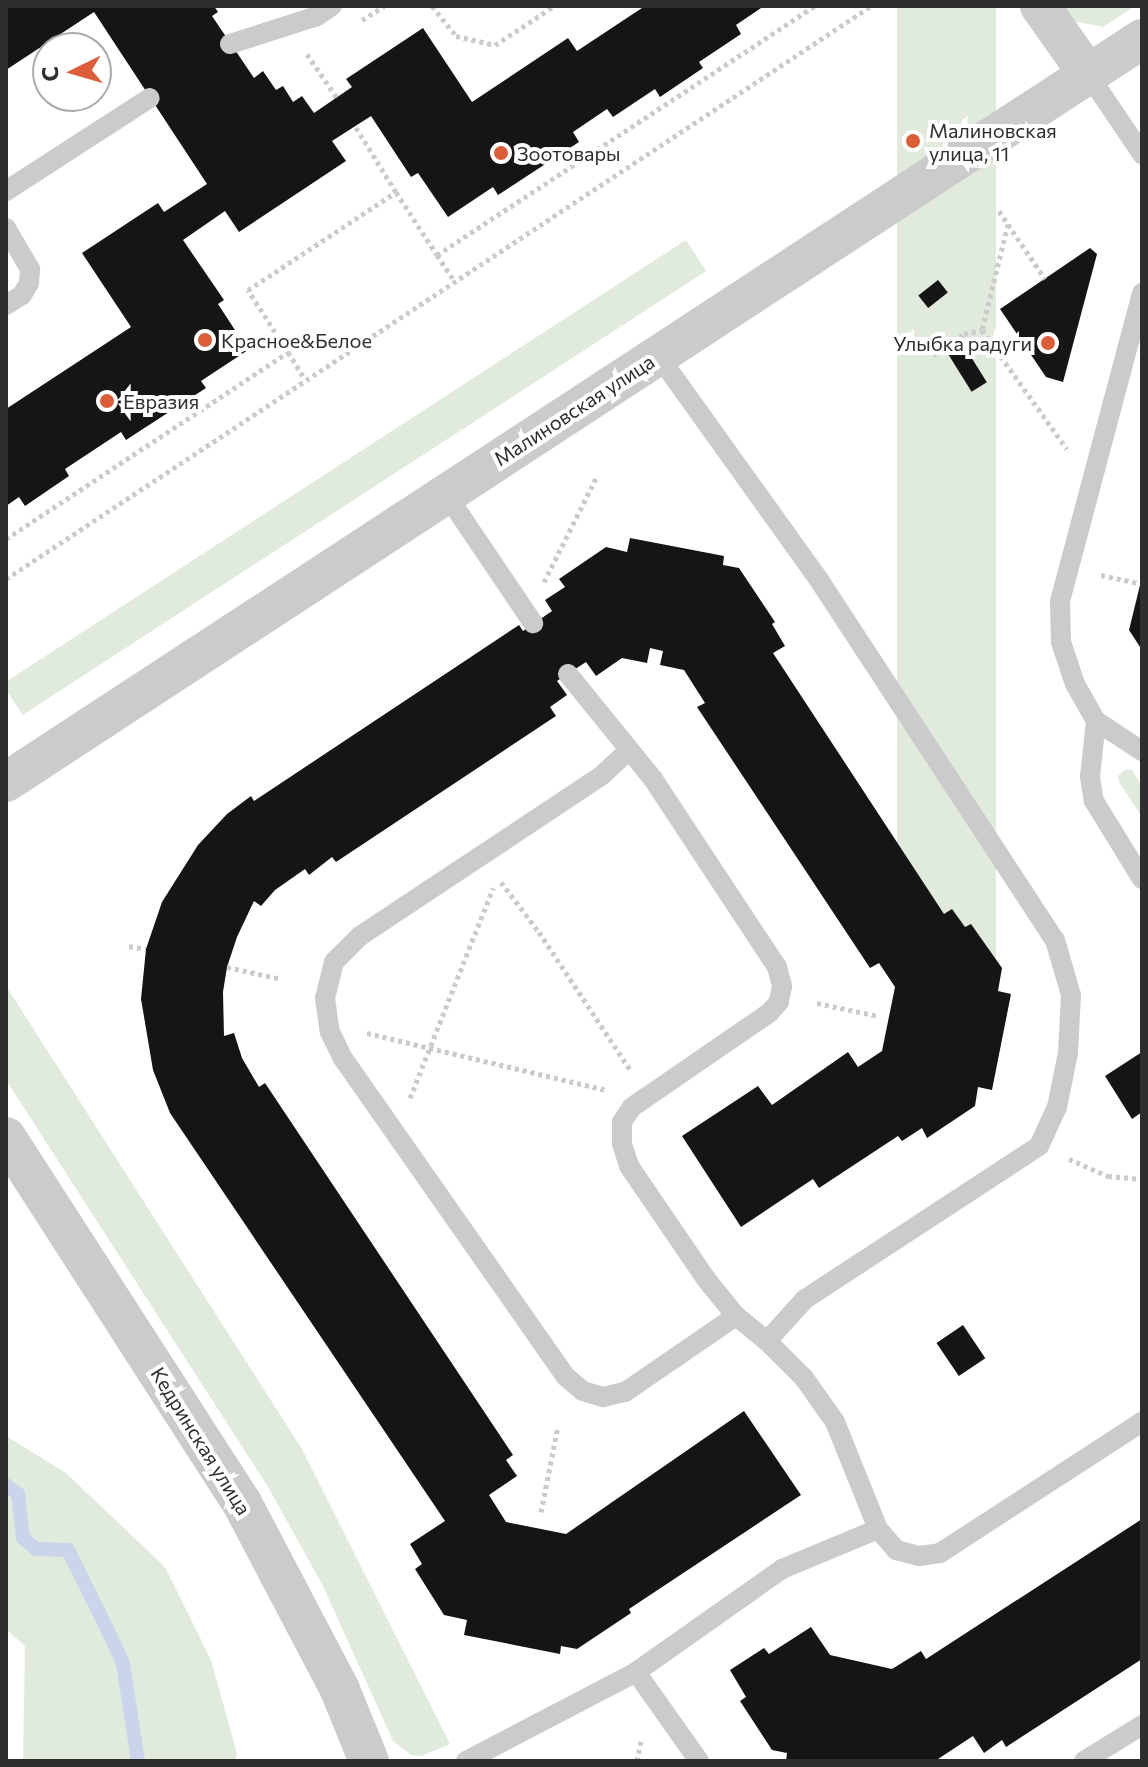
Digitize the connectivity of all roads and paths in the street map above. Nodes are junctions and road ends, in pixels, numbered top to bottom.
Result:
1 (332, 6) edge
2 (432, 6) edge
3 (554, 6) edge
4 (814, 6) edge
5 (871, 6) edge
6 (1040, 6) edge
7 (1142, 39) edge
8 (230, 44) dead end
9 (308, 55) dead end
10 (1088, 74) junction
11 (150, 98) dead end
12 (337, 98) dead end
13 (355, 126) dead end
14 (1142, 154) edge
15 (6, 191) edge
16 (396, 192) junction
17 (999, 211) dead end
18 (1008, 224) junction
19 (6, 228) edge
20 (437, 255) junction
21 (1045, 279) dead end
22 (455, 282) junction
23 (1142, 293) edge
24 (6, 305) edge
25 (982, 330) junction
26 (288, 352) junction
27 (658, 355) junction
28 (933, 355) dead end
29 (305, 379) junction
30 (597, 476) dead end
31 (1093, 479) junction
32 (446, 494) junction
33 (6, 539) edge
34 (6, 579) edge
35 (1093, 583) dead end
36 (1139, 583) dead end
37 (528, 615) joint
38 (568, 674) dead end
39 (1096, 721) junction
40 (628, 751) junction
41 (1142, 751) edge
42 (6, 782) edge
43 (1142, 879) edge
44 (129, 946) dead end
45 (146, 949) dead end
46 (227, 967) dead end
47 (281, 979) dead end
48 (817, 1003) dead end
49 (878, 1016) dead end
50 (330, 1032) junction
51 (430, 1047) junction
52 (640, 1101) junction
53 (393, 1131) junction
54 (6, 1137) edge
55 (1039, 1146) junction
56 (1142, 1179) edge
57 (736, 1316) junction
58 (767, 1341) junction
59 (1142, 1422) edge
60 (558, 1426) dead end
61 (541, 1512) dead end
62 (878, 1529) junction
63 (636, 1672) junction
64 (1142, 1725) edge
65 (648, 1750) dead end
66 (1106, 1755) edge
67 (369, 1761) edge
68 (466, 1761) edge
69 (637, 1761) edge
70 (699, 1761) edge
71 (1084, 1761) edge

1 - 8 lane
2 - 3 path
4 - 20 path
5 - 22 path
6 - 10 street
7 - 10 street, Малиновская улица
9 - 12 path
10 - 14 lane
10 - 27 street, Малиновская улица
11 - 15 lane
13 - 16 path
16 - 20 path
16 - 26 path
17 - 18 path
18 - 21 path
18 - 25 path
19 - 24 lane
20 - 22 path
22 - 29 path
23 - 31 lane
25 - 28 path
25 - 31 path
26 - 29 path
26 - 33 path
27 - 32 street, Малиновская улица
27 - 55 lane
29 - 34 path
30 - 37 path
31 - 39 lane
32 - 37 lane
32 - 42 street, Малиновская улица
35 - 36 path
38 - 40 lane
39 - 41 lane
39 - 43 lane
40 - 50 lane
40 - 52 lane
44 - 45 path
46 - 47 path
48 - 49 path
50 - 51 path
50 - 53 lane
51 - 52 path
51 - 52 path
51 - 53 path
52 - 57 lane
53 - 57 lane
54 - 67 street, Кедринская улица
55 - 56 path
55 - 58 lane
57 - 58 lane
58 - 62 lane
59 - 62 lane
60 - 61 path
62 - 63 lane
63 - 68 lane
63 - 70 lane
64 - 66 lane
65 - 69 path
66 - 71 lane

